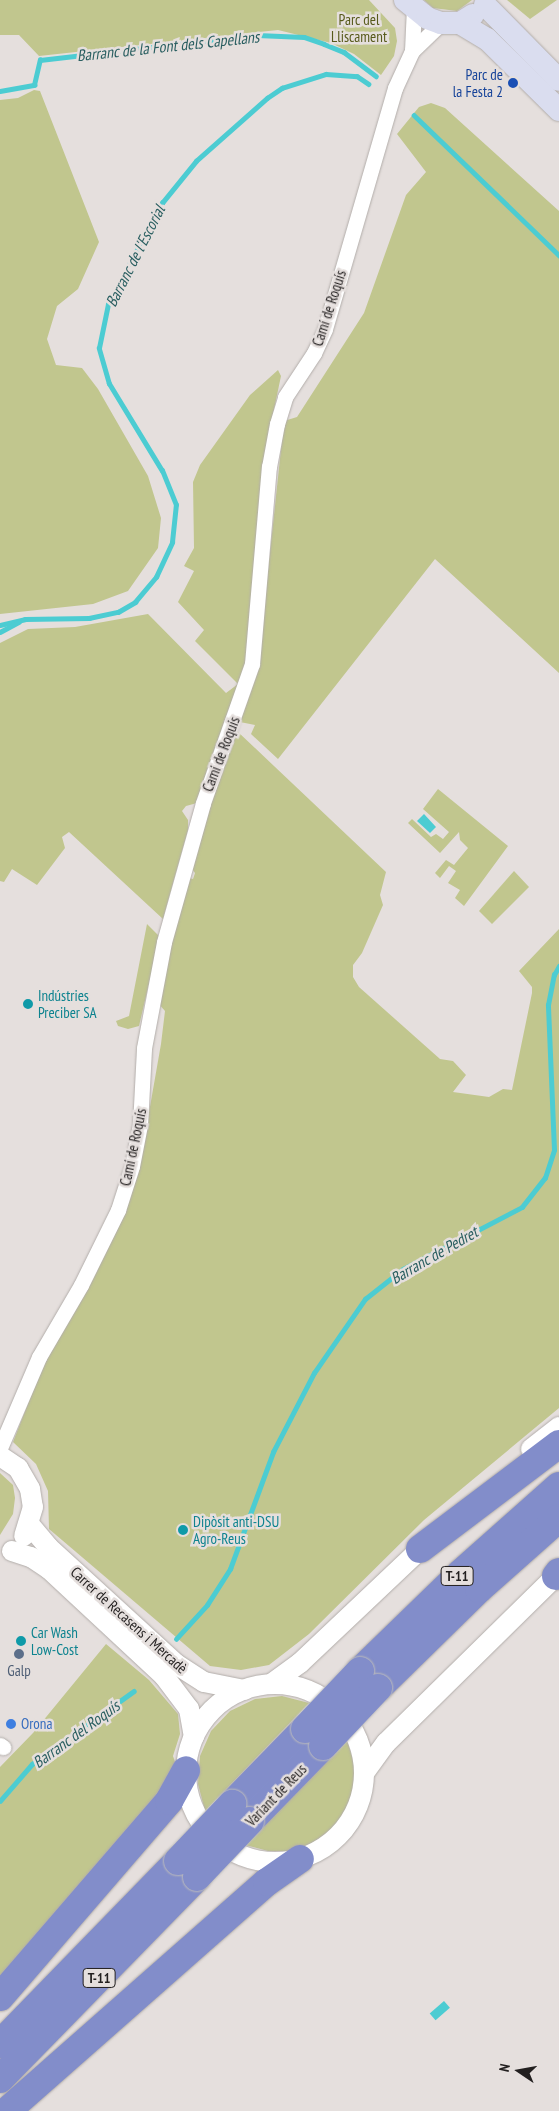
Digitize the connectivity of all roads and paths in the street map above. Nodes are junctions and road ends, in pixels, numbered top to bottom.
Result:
1 (485, 2) edge
2 (409, 4) edge
3 (450, 23) junction
4 (412, 50) junction
5 (559, 80) edge
6 (559, 110) edge
7 (559, 1427) edge
8 (559, 1444) edge
9 (0, 1448) edge
10 (0, 1456) edge
11 (559, 1486) edge
12 (559, 1518) edge
13 (29, 1524) junction
14 (420, 1549) junction
15 (6, 1554) edge
16 (558, 1574) edge
17 (369, 1680) junction
18 (271, 1684) junction
19 (244, 1690) junction
20 (194, 1737) junction
21 (186, 1770) junction
22 (364, 1774) junction
23 (300, 1859) junction
24 (187, 1869) junction
25 (0, 1997) edge
26 (0, 2044) edge
27 (0, 2079) edge
28 (6, 2111) edge

1 - 3 main road
1 - 5 main road
2 - 3 main road
2 - 4 street, Camí de Roquís
3 - 4 street, Camí de Roquís
3 - 6 main road
4 - 9 street, Camí de Roquís
7 - 14 street
8 - 14 highway
10 - 13 street
11 - 17 highway, Variant de Reus / T-11
12 - 17 highway, Variant de Reus / T-11
13 - 15 street
13 - 19 street, Carrer de Recasens i Mercadè
14 - 18 street
15 - 20 street, Carrer de Recasens i Mercadè
16 - 22 street
17 - 24 highway, Variant de Reus / T-11, bridge
18 - 19 street
18 - 22 street
19 - 20 street
20 - 21 street
21 - 23 street
21 - 25 highway
22 - 23 street
23 - 28 highway
24 - 26 highway, Variant de Reus / T-11
24 - 27 highway, Variant de Reus / T-11

